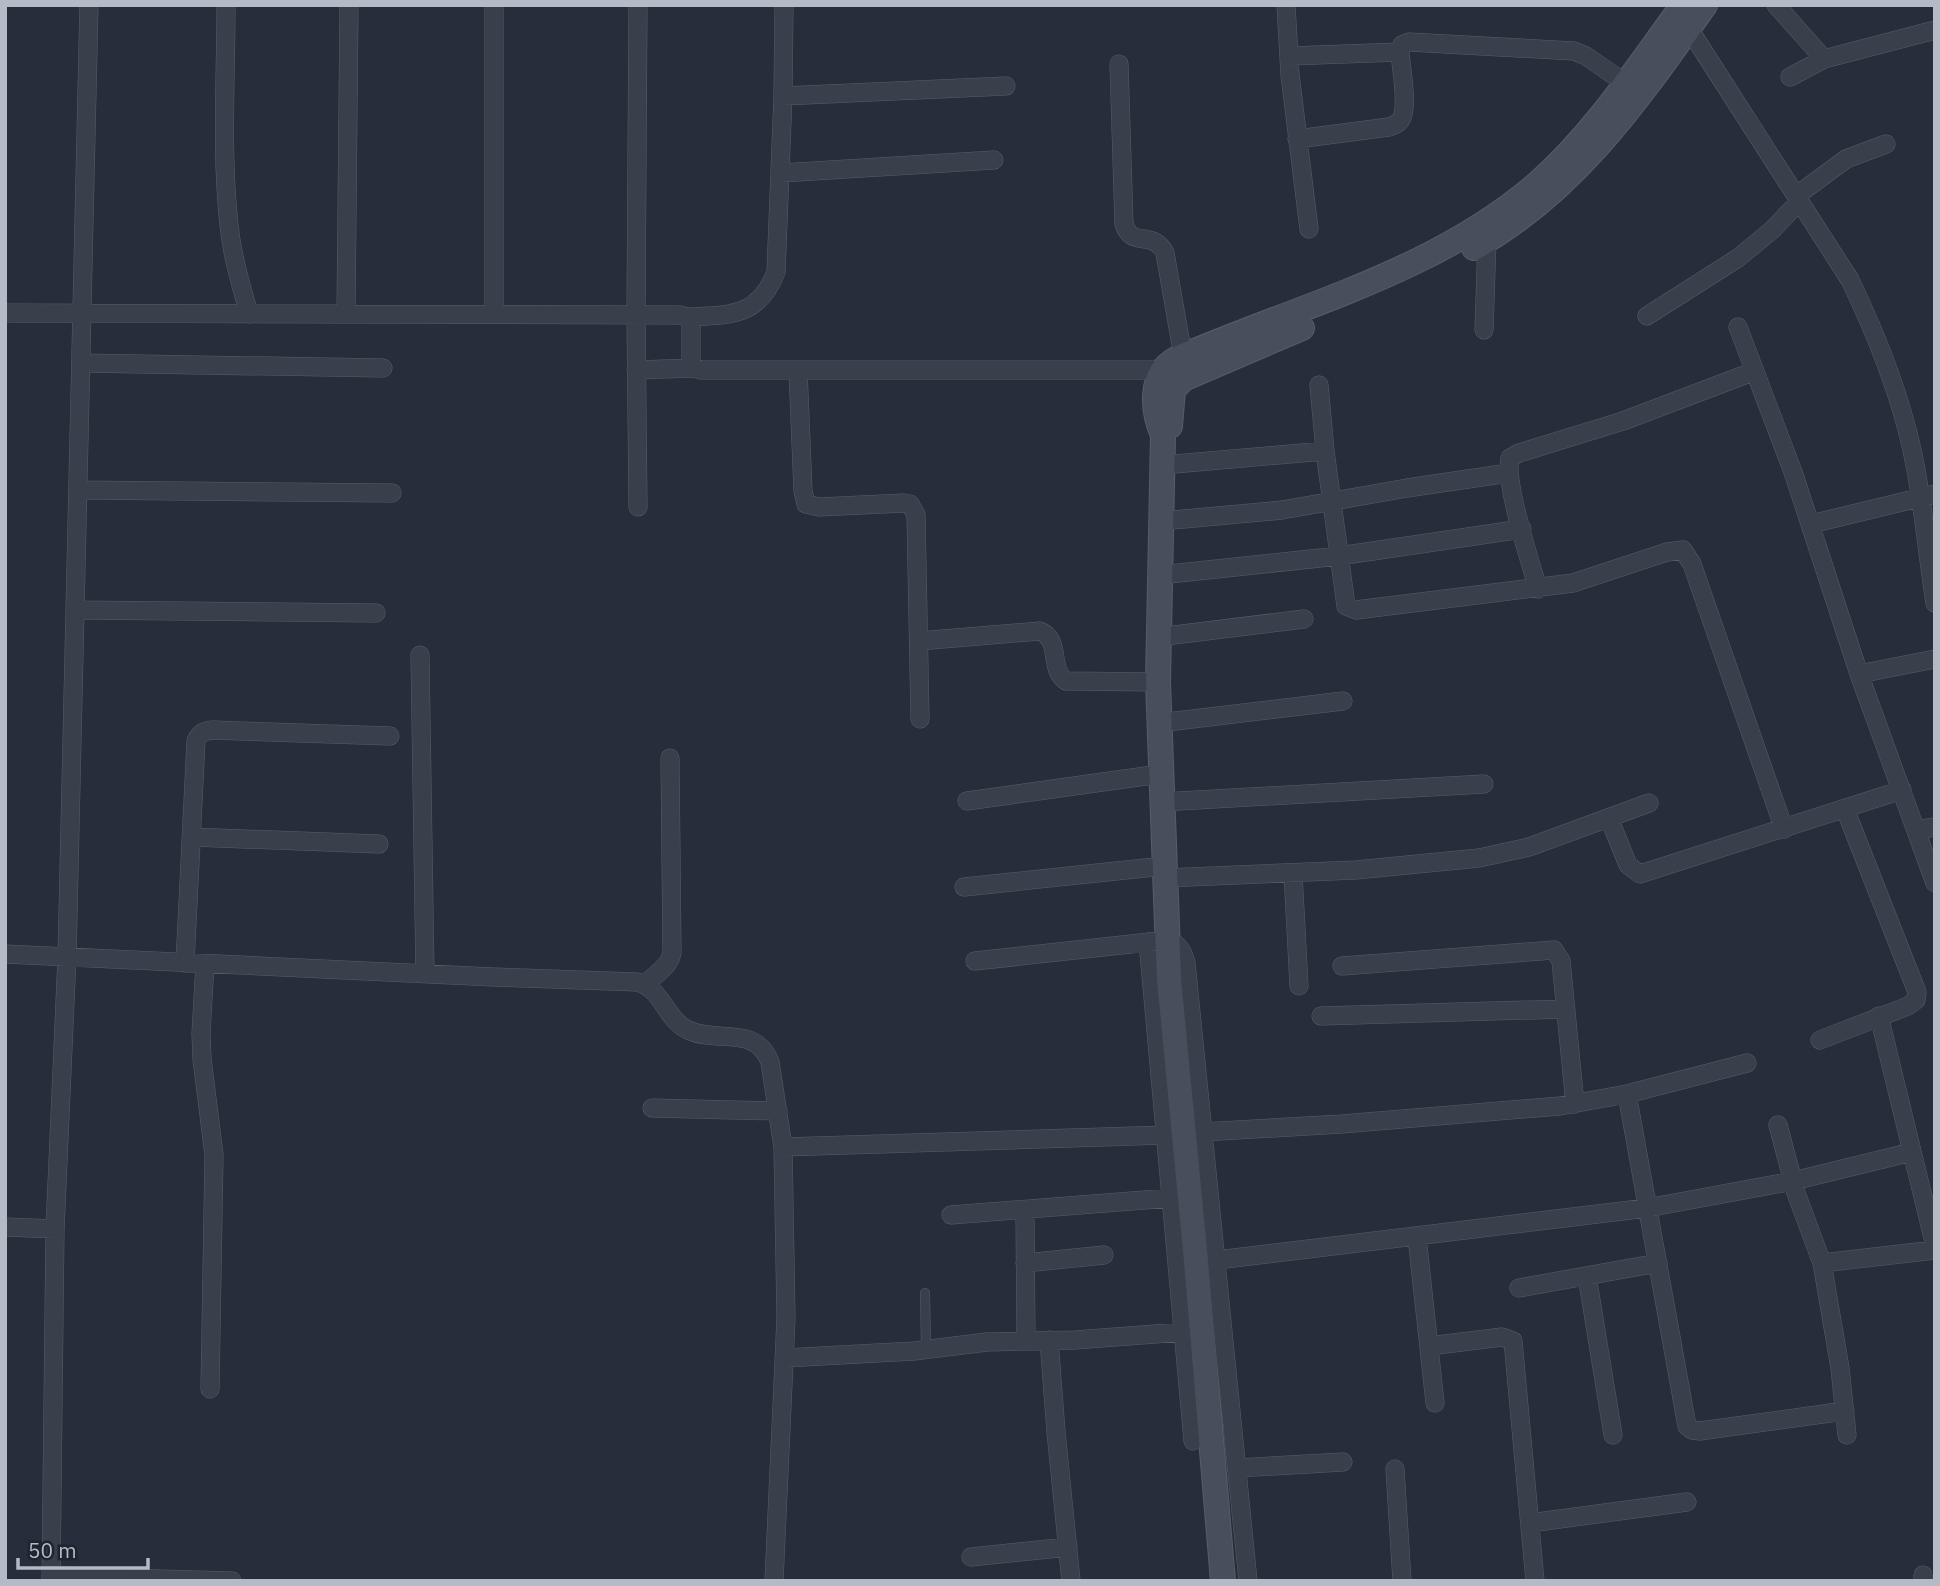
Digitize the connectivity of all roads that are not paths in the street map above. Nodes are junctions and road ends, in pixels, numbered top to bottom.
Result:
1 (89, 5) edge
2 (226, 5) edge
3 (349, 5) edge
4 (494, 5) edge
5 (638, 5) edge
6 (784, 5) edge
7 (1286, 5) edge
8 (1705, 5) edge
9 (1776, 5) edge
10 (1683, 15) edge
11 (1935, 30) edge
12 (1400, 52) junction
13 (1289, 56) junction
14 (1824, 59) junction
15 (1119, 64) dead end
16 (1790, 77) dead end
17 (1625, 83) junction
18 (1006, 86) dead end
19 (783, 96) junction
20 (1297, 139) junction
21 (1886, 144) dead end
22 (994, 160) dead end
23 (781, 173) junction
24 (1798, 199) junction
25 (1309, 229) dead end
26 (1487, 240) junction
27 (5, 313) edge
28 (82, 313) junction
29 (249, 314) junction
30 (346, 314) junction
31 (494, 314) junction
32 (1647, 317) dead end
33 (1738, 327) dead end
34 (1483, 330) dead end
35 (636, 332) junction
36 (690, 332) junction
37 (80, 363) junction
38 (1185, 366) junction
39 (383, 368) dead end
40 (694, 368) junction
41 (636, 370) junction
42 (798, 370) junction
43 (1161, 370) junction
44 (1755, 371) junction
45 (1319, 385) dead end
46 (1163, 435) junction
47 (1325, 451) junction
48 (1163, 465) junction
49 (1508, 473) junction
50 (78, 490) junction
51 (392, 493) dead end
52 (1928, 495) edge
53 (1332, 501) junction
54 (638, 507) dead end
55 (1162, 521) junction
56 (1811, 524) junction
57 (1522, 529) junction
58 (1339, 556) junction
59 (1160, 575) junction
60 (1538, 589) junction
61 (1935, 603) edge
62 (75, 610) junction
63 (376, 613) dead end
64 (1304, 619) dead end
65 (1158, 637) junction
66 (919, 641) junction
67 (420, 655) dead end
68 (1935, 659) edge
69 (1859, 674) junction
70 (1158, 682) junction
71 (1343, 701) dead end
72 (920, 719) dead end
73 (1159, 723) junction
74 (390, 736) dead end
75 (670, 758) dead end
76 (1160, 774) junction
77 (1484, 783) dead end
78 (1902, 790) junction
79 (967, 801) dead end
80 (1161, 802) junction
81 (1649, 803) dead end
82 (1845, 809) junction
83 (1609, 818) junction
84 (1935, 827) edge
85 (1784, 829) junction
86 (1916, 830) junction
87 (192, 837) junction
88 (379, 844) dead end
89 (1164, 872) junction
90 (1293, 873) junction
91 (1935, 883) edge
92 (964, 887) dead end
93 (1158, 941) junction
94 (5, 954) edge
95 (67, 957) junction
96 (975, 961) dead end
97 (186, 963) junction
98 (205, 964) junction
99 (1342, 966) dead end
100 (425, 974) junction
101 (645, 984) junction
102 (1299, 986) dead end
103 (1565, 1009) junction
104 (1321, 1016) dead end
105 (1880, 1017) junction
106 (1819, 1040) dead end
107 (1747, 1063) dead end
108 (1627, 1094) junction
109 (1575, 1104) junction
110 (652, 1108) dead end
111 (778, 1111) junction
112 (1778, 1125) dead end
113 (1202, 1132) junction
114 (1166, 1135) junction
115 (783, 1147) junction
116 (1912, 1152) junction
117 (1793, 1181) junction
118 (1170, 1198) junction
119 (1647, 1208) junction
120 (1025, 1210) junction
121 (951, 1214) dead end
122 (5, 1227) edge
123 (55, 1229) junction
124 (1417, 1237) junction
125 (1935, 1248) edge
126 (1104, 1255) dead end
127 (1217, 1261) junction
128 (1025, 1263) junction
129 (1658, 1263) junction
130 (1822, 1263) junction
131 (1587, 1276) junction
132 (1520, 1288) dead end
133 (925, 1293) dead end
134 (1182, 1332) junction
135 (1049, 1340) junction
136 (1026, 1341) junction
137 (1429, 1346) junction
138 (926, 1349) junction
139 (785, 1358) junction
140 (210, 1389) dead end
141 (1435, 1403) dead end
142 (1845, 1411) junction
143 (1613, 1435) dead end
144 (1847, 1436) dead end
145 (1193, 1441) dead end
146 (1343, 1462) dead end
147 (1237, 1468) junction
148 (1395, 1469) dead end
149 (1687, 1502) dead end
150 (1530, 1523) junction
151 (1068, 1547) junction
152 (971, 1557) dead end
153 (52, 1578) edge
154 (232, 1581) edge
155 (774, 1581) edge
156 (1071, 1581) edge
157 (1223, 1581) edge
158 (1248, 1581) edge
159 (1402, 1581) edge
160 (1535, 1581) edge

1 - 28 street
2 - 29 street
3 - 30 street
4 - 31 street
5 - 35 street
6 - 19 street
7 - 13 street
8 - 10 street
9 - 14 street
10 - 17 street
10 - 24 street
10 - 26 street
11 - 14 street
12 - 13 street
12 - 17 street
12 - 20 street
13 - 20 street
14 - 16 street
15 - 38 street
17 - 38 street
18 - 19 street
19 - 23 street
20 - 25 street
21 - 24 street
22 - 23 street
23 - 36 street
24 - 32 street
24 - 52 street
26 - 34 street
26 - 38 street
27 - 28 street
28 - 29 street
28 - 37 street
29 - 30 street
30 - 31 street
31 - 35 street
33 - 44 street
35 - 36 street
35 - 41 street
36 - 40 street
37 - 39 street
37 - 50 street
38 - 43 street
38 - 46 street
40 - 41 street
40 - 42 street
41 - 54 street
42 - 43 street
42 - 66 street
43 - 46 street
44 - 49 street
44 - 56 street
45 - 47 street
46 - 48 street
47 - 48 street
47 - 53 street
48 - 55 street
49 - 53 street
49 - 57 street
50 - 51 street
50 - 62 street
52 - 56 street
52 - 61 street
53 - 55 street
53 - 58 street
55 - 59 street
56 - 69 street
57 - 58 street
57 - 60 street
58 - 59 street
58 - 60 street
59 - 65 street
60 - 85 street
62 - 63 street
62 - 95 street
64 - 65 street
65 - 70 street
66 - 70 street
66 - 72 street
67 - 100 street
68 - 69 street
69 - 78 street
70 - 73 street
71 - 73 street
73 - 76 street
74 - 87 street
75 - 101 street
76 - 79 street
76 - 80 street
77 - 80 street
78 - 82 street
78 - 86 street
80 - 89 street
81 - 83 street
82 - 85 street
82 - 105 street
83 - 85 street
83 - 90 street
84 - 86 street
86 - 91 street
87 - 88 street
87 - 97 street
89 - 90 street
89 - 92 street
89 - 93 street
90 - 102 street
93 - 96 street
93 - 113 street
93 - 114 street
93 - 157 street
94 - 95 street
95 - 97 street
95 - 123 street
97 - 98 street
98 - 100 street
98 - 140 street
99 - 103 street
100 - 101 street
101 - 111 street
103 - 104 street
103 - 109 street
105 - 106 street
105 - 116 street
107 - 108 street
108 - 109 street
108 - 119 street
109 - 113 street
110 - 111 street
111 - 115 street
112 - 117 street
113 - 127 street
114 - 115 street
114 - 118 street
115 - 139 street
116 - 117 street
116 - 125 street
117 - 119 street
117 - 130 street
118 - 120 street
118 - 134 street
119 - 124 street
119 - 129 street
120 - 121 street
120 - 128 street
122 - 123 street
123 - 153 street
124 - 127 street
124 - 137 street
125 - 130 street
126 - 128 street
127 - 147 street
128 - 136 street
129 - 131 street
129 - 142 street
130 - 142 street
131 - 132 street
131 - 143 street
133 - 138 lane
134 - 135 street
134 - 145 street
135 - 136 street
135 - 151 street
136 - 138 street
137 - 141 street
137 - 150 street
138 - 139 street
139 - 155 street
142 - 144 street
146 - 147 street
147 - 158 street
148 - 159 street
149 - 150 street
150 - 160 street
151 - 152 street
151 - 156 street
153 - 154 street

